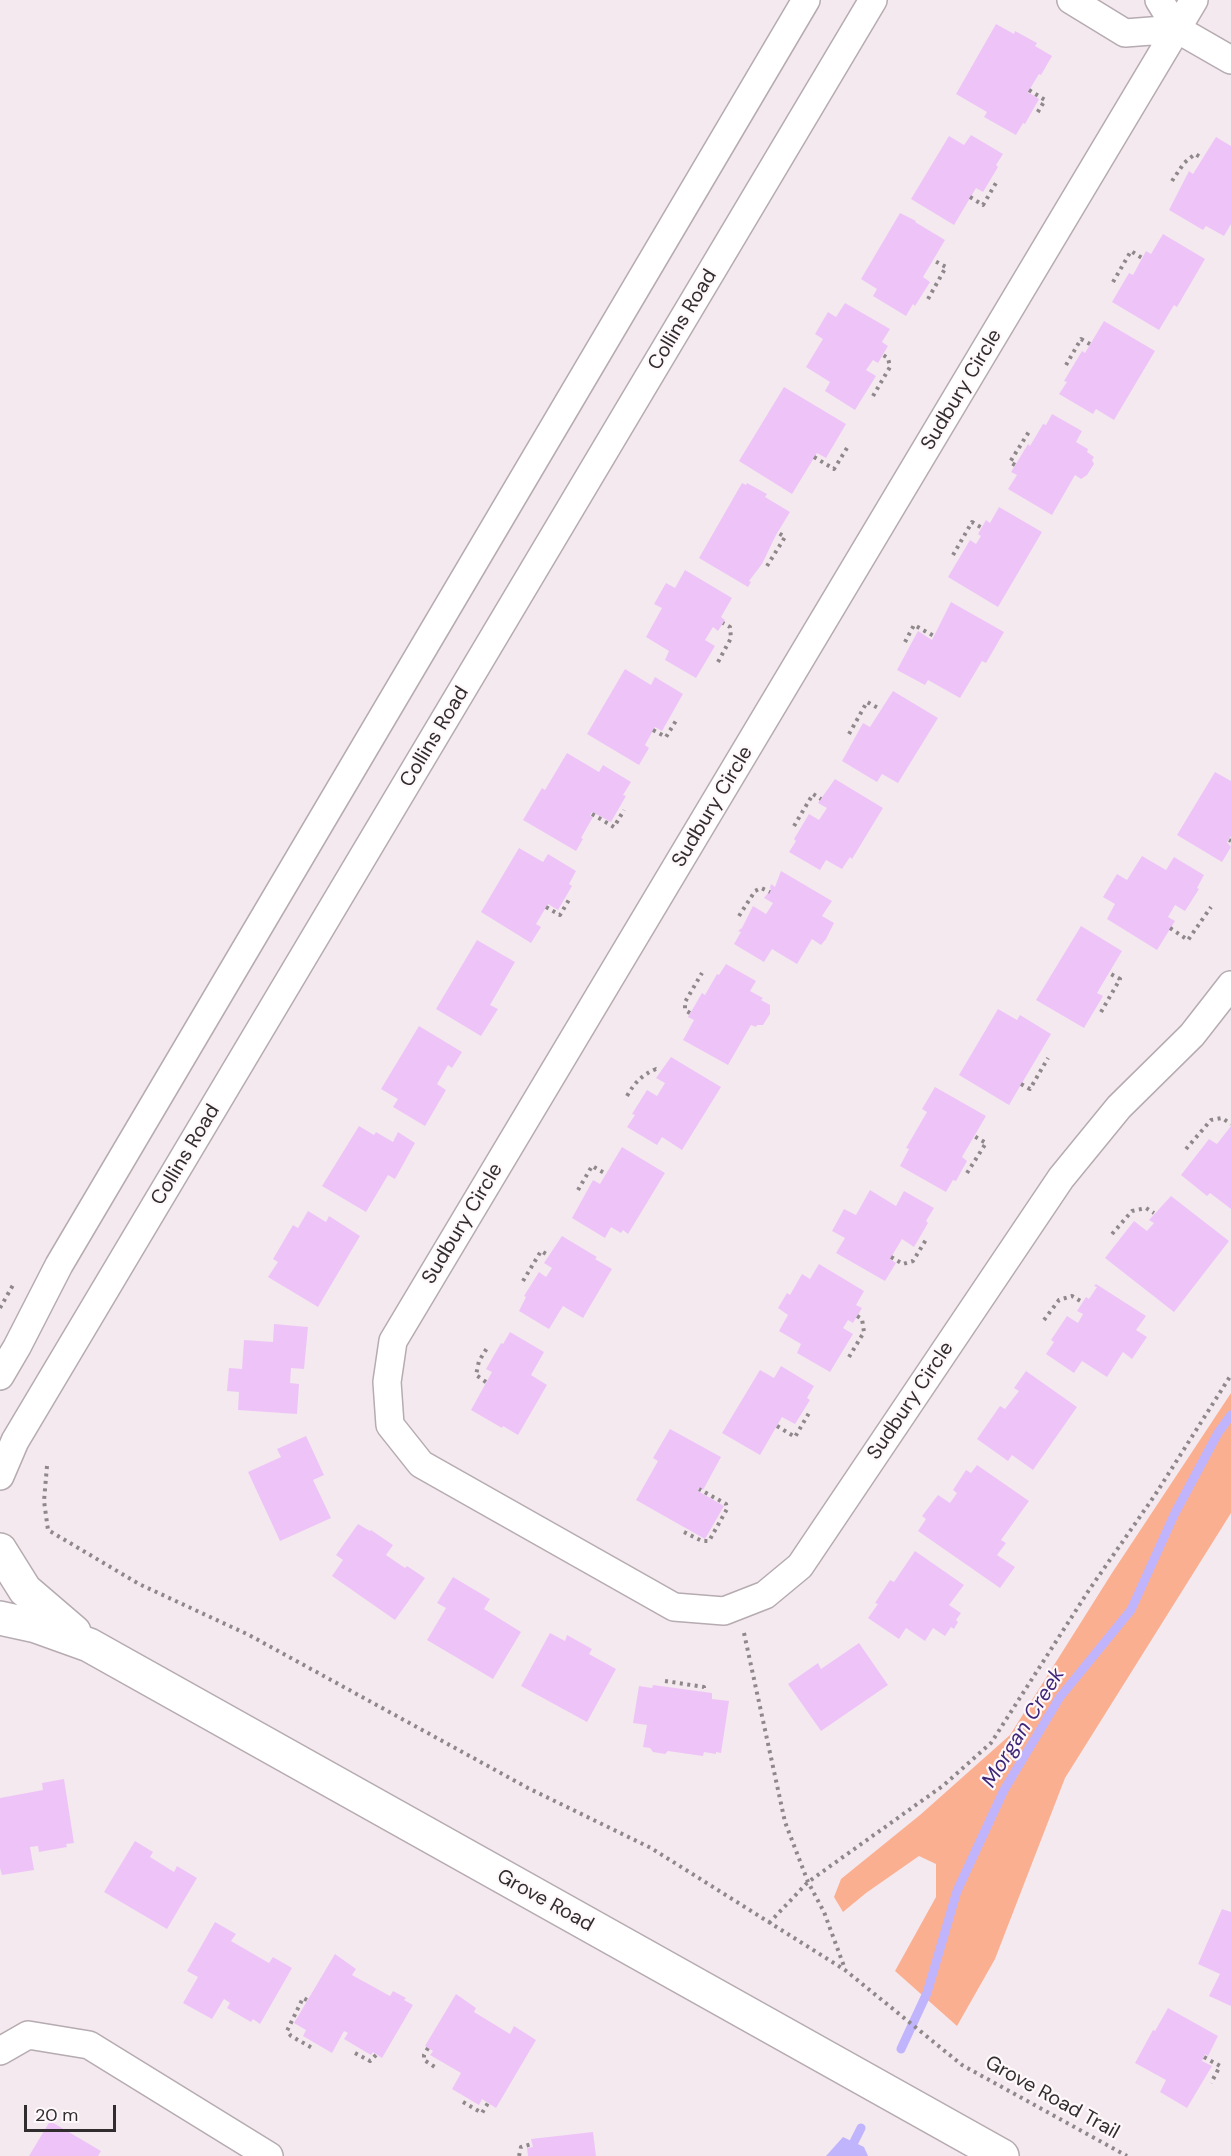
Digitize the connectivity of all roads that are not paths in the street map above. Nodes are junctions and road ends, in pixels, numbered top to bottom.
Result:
1 (806, 0) edge
2 (873, 0) edge
3 (1071, 0) edge
4 (1159, 0) edge
5 (1194, 0) edge
6 (1177, 29) junction
7 (1231, 60) edge
8 (1231, 985) edge
9 (0, 1376) edge
10 (0, 1476) edge
11 (0, 1550) edge
12 (0, 1618) edge
13 (88, 1645) junction
14 (0, 2051) edge
15 (269, 2156) edge
16 (1002, 2156) edge

1 - 9 street
2 - 10 street, Collins Road
3 - 6 street
4 - 6 street
5 - 6 street, Sudbury Circle
6 - 7 street
6 - 8 street, Sudbury Circle
11 - 13 street, Grove Road
12 - 13 street, Grove Road
13 - 16 street, Grove Road
14 - 15 street

